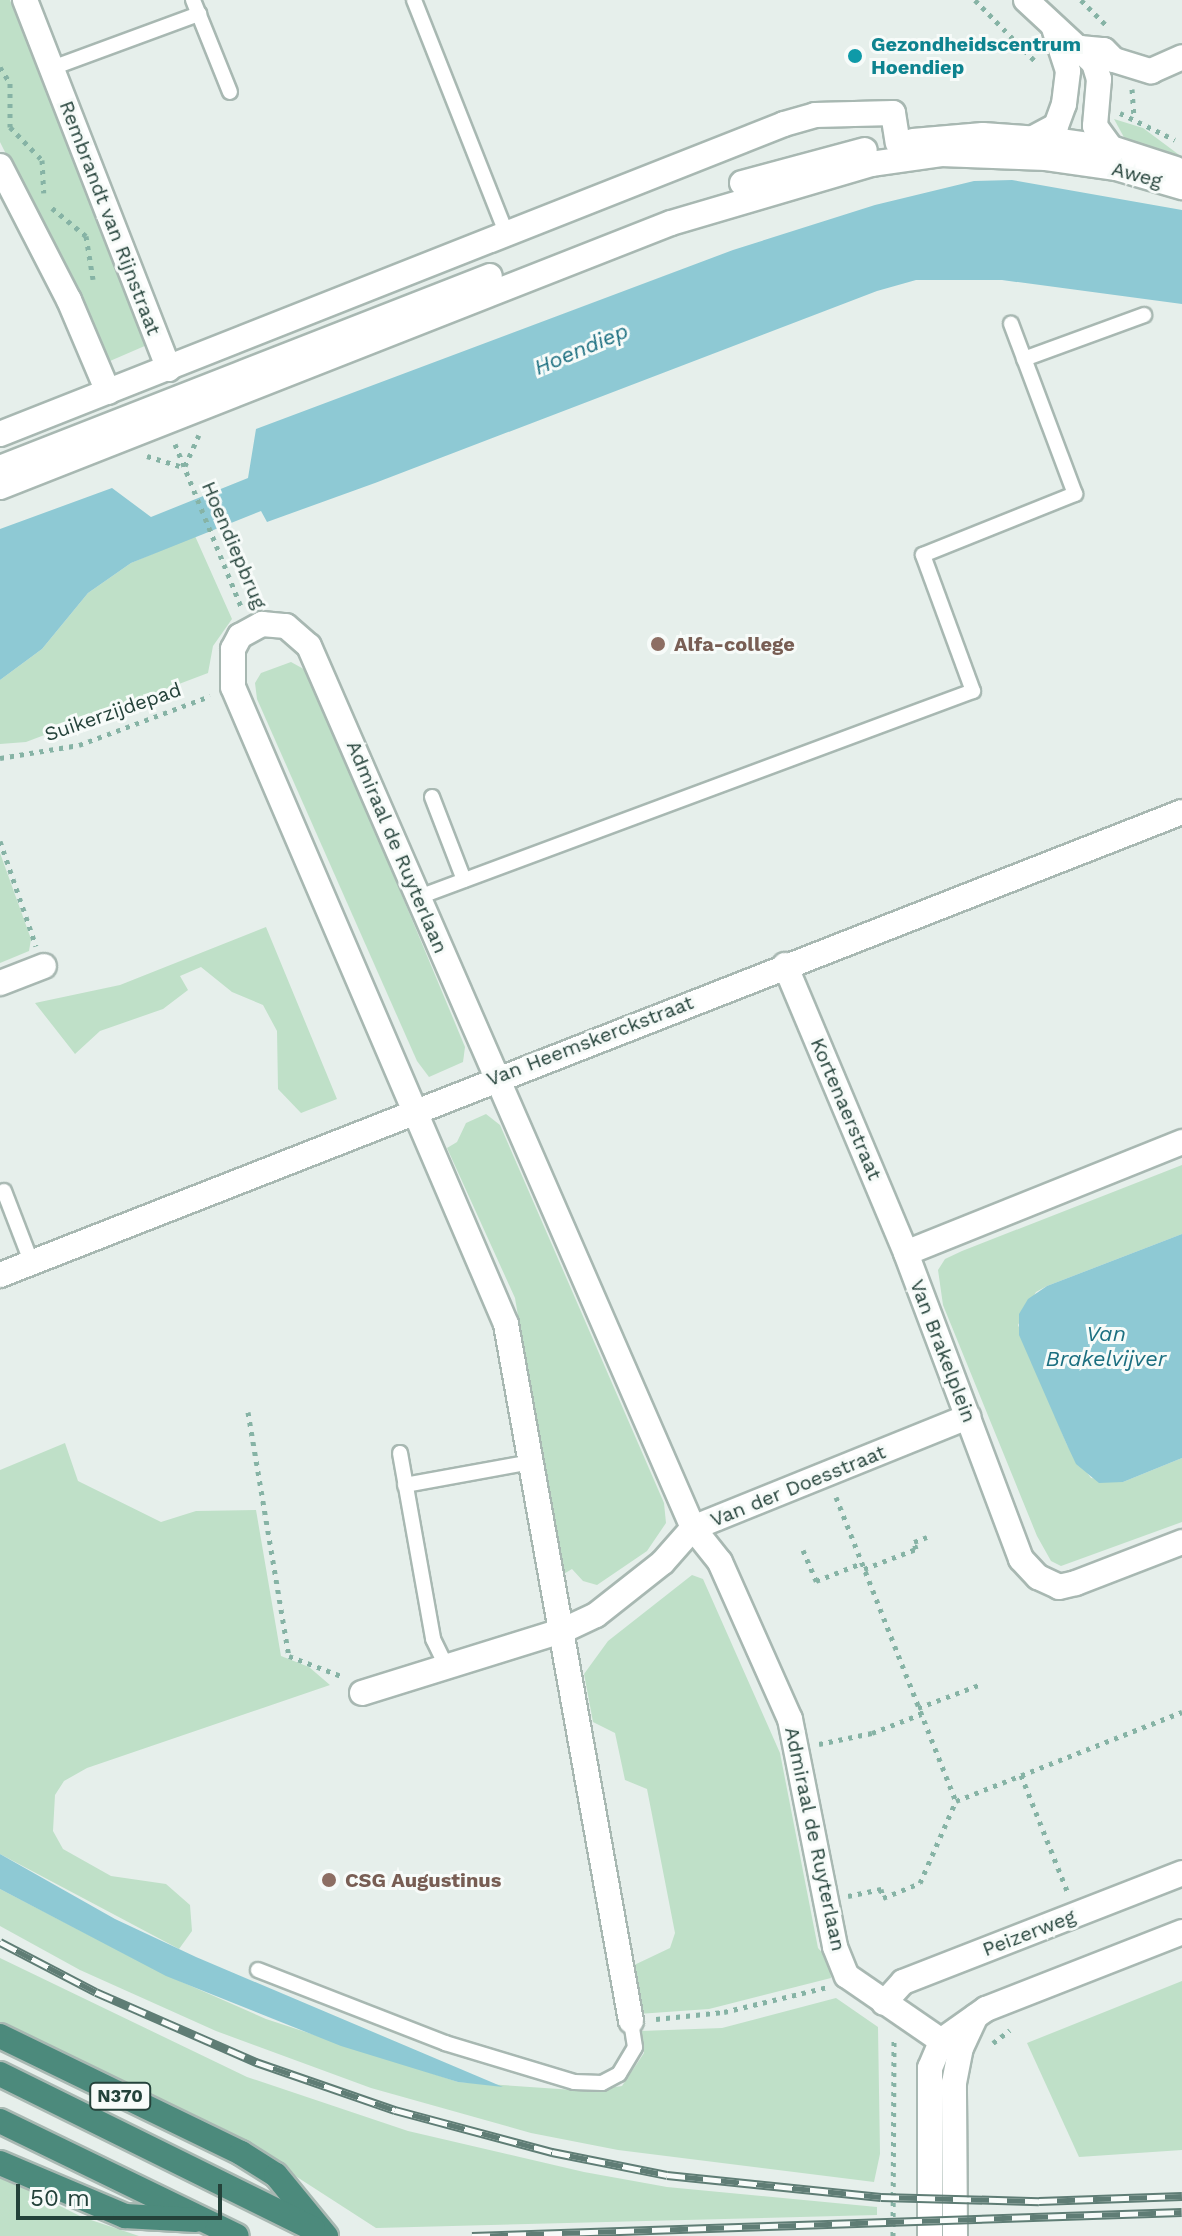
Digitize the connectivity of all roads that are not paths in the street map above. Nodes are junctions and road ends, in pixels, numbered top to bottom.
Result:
1 (25, 0) edge
2 (414, 0) edge
3 (1026, 0) edge
4 (196, 7) edge
5 (1073, 55) junction
6 (1182, 57) edge
7 (52, 68) junction
8 (230, 92) dead end
9 (1033, 138) junction
10 (898, 143) junction
11 (1102, 156) junction
12 (0, 166) edge
13 (1182, 171) edge
14 (1182, 187) edge
15 (507, 235) junction
16 (1144, 315) dead end
17 (1011, 324) dead end
18 (1024, 359) junction
19 (169, 369) junction
20 (108, 392) junction
21 (0, 434) edge
22 (0, 468) edge
23 (0, 487) edge
24 (432, 797) dead end
25 (1182, 812) edge
26 (464, 880) junction
27 (419, 897) junction
28 (785, 965) junction
29 (44, 966) road end
30 (0, 983) edge
31 (497, 1077) junction
32 (418, 1109) junction
33 (1182, 1142) edge
34 (4, 1191) dead end
35 (906, 1253) junction
36 (32, 1264) junction
37 (0, 1275) edge
38 (968, 1417) junction
39 (400, 1453) dead end
40 (532, 1462) junction
41 (405, 1485) junction
42 (693, 1528) junction
43 (1182, 1542) edge
44 (564, 1630) junction
45 (446, 1666) junction
46 (362, 1693) road end
47 (1182, 1873) edge
48 (1182, 1932) edge
49 (258, 1970) dead end
50 (889, 2007) junction
51 (631, 2021) joint
52 (0, 2036) edge
53 (950, 2048) junction
54 (0, 2074) edge
55 (0, 2121) edge
56 (0, 2163) edge
57 (206, 2221) junction
58 (237, 2236) edge
59 (326, 2236) edge
60 (930, 2236) edge
61 (955, 2236) edge

1 - 7 street, Rembrandt van Rijnstraat
2 - 15 lane
3 - 5 street
4 - 7 lane
4 - 8 lane
5 - 6 street
5 - 9 street
5 - 11 street
7 - 19 street, Rembrandt van Rijnstraat
9 - 10 street
9 - 11 street
10 - 15 street
10 - 22 street
11 - 13 street, Aweg
11 - 14 street, Aweg
11 - 23 street
12 - 20 street
15 - 19 street
16 - 18 lane
17 - 18 lane
18 - 26 lane
19 - 20 street
20 - 21 street
24 - 26 lane
25 - 28 street, Van Heemskerckstraat
26 - 27 lane
27 - 31 street, Admiraal de Ruyterlaan
27 - 32 street, Admiraal de Ruyterlaan
28 - 31 street, Van Heemskerckstraat
28 - 35 street, Kortenaerstraat
29 - 30 street
31 - 32 street, Van Heemskerckstraat
31 - 42 street, Admiraal de Ruyterlaan
32 - 36 street, Van Heemskerckstraat
32 - 40 street
33 - 35 street, Van Brakelplein
34 - 36 lane
35 - 38 street, Van Brakelplein
36 - 37 street, Van Heemskerckstraat
38 - 42 street, Van der Doesstraat
38 - 43 street, Van Brakelplein
39 - 41 lane
40 - 41 lane
40 - 44 street
41 - 45 lane
42 - 44 street, Van der Doesstraat
42 - 50 street, Admiraal de Ruyterlaan
44 - 45 street
44 - 51 street
45 - 46 street
47 - 50 street, Peizerweg
48 - 53 street
49 - 51 lane
50 - 53 street, Admiraal de Ruyterlaan
52 - 59 highway, N370
53 - 60 street
53 - 61 street
54 - 59 highway, N370
55 - 57 highway
56 - 57 highway
57 - 58 highway

